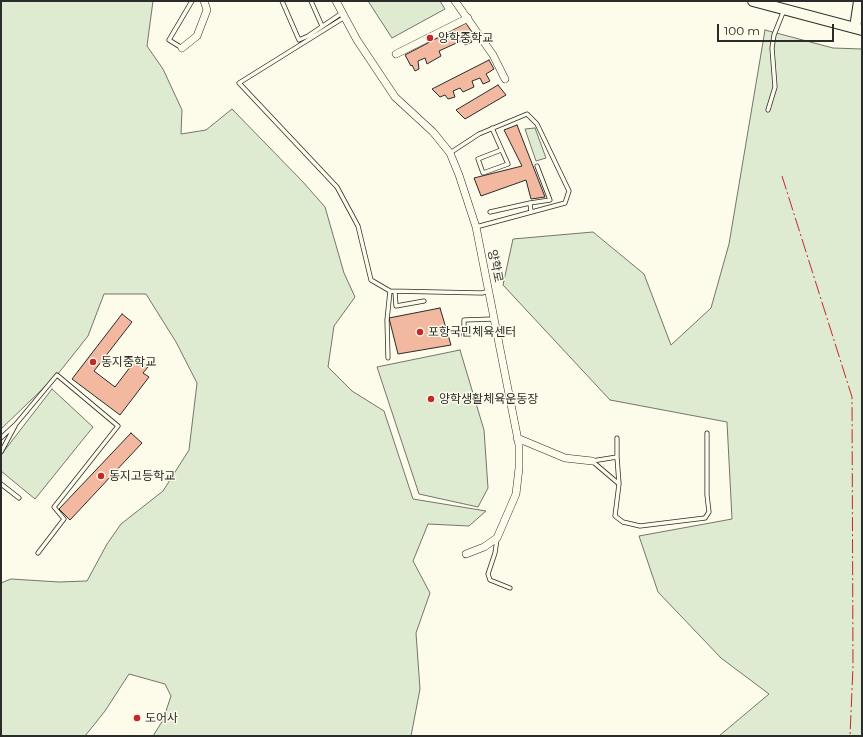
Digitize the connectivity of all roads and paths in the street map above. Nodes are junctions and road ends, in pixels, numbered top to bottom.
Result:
1 (192, 1) edge
2 (204, 1) edge
3 (282, 1) edge
4 (311, 1) edge
5 (336, 1) edge
6 (455, 1) edge
7 (753, 1) edge
8 (859, 1) edge
9 (784, 10) junction
10 (344, 15) junction
11 (468, 18) junction
12 (322, 26) junction
13 (859, 29) edge
14 (182, 48) joint
15 (396, 54) dead end
16 (505, 79) dead end
17 (768, 110) dead end
18 (492, 128) junction
19 (501, 150) junction
20 (450, 153) junction
21 (536, 166) dead end
22 (530, 203) junction
23 (490, 212) dead end
24 (531, 212) junction
25 (476, 227) junction
26 (489, 291) junction
27 (392, 292) junction
28 (424, 301) dead end
29 (493, 319) junction
30 (464, 336) dead end
31 (388, 358) dead end
32 (16, 424) junction
33 (707, 432) dead end
34 (1, 438) edge
35 (517, 438) junction
36 (617, 438) dead end
37 (1, 452) edge
38 (617, 457) junction
39 (592, 461) junction
40 (1, 484) edge
41 (619, 484) junction
42 (19, 498) dead end
43 (498, 538) junction
44 (38, 553) dead end
45 (466, 554) dead end
46 (510, 588) dead end

1 - 14 lane
2 - 14 street
3 - 12 lane
4 - 12 lane
5 - 10 street, 양학로
6 - 11 street
7 - 9 street
8 - 13 street
9 - 13 street
9 - 17 lane
10 - 12 lane
10 - 20 street, 양학로
10 - 27 lane
11 - 15 street
11 - 16 street
18 - 19 lane
18 - 20 lane
18 - 24 lane
19 - 19 lane
20 - 25 street, 양학로
21 - 22 lane
22 - 23 lane
22 - 24 lane
24 - 25 lane
25 - 26 street, 양학로
26 - 27 lane
26 - 29 street, 양학로
27 - 28 lane
27 - 31 lane
29 - 30 lane
29 - 35 street, 양학로
32 - 34 lane
32 - 37 lane
32 - 44 lane
33 - 41 lane
35 - 39 street
35 - 43 street, 양학로
36 - 38 lane
38 - 39 lane
38 - 41 lane
39 - 41 lane
40 - 42 lane
43 - 45 street
43 - 46 lane

